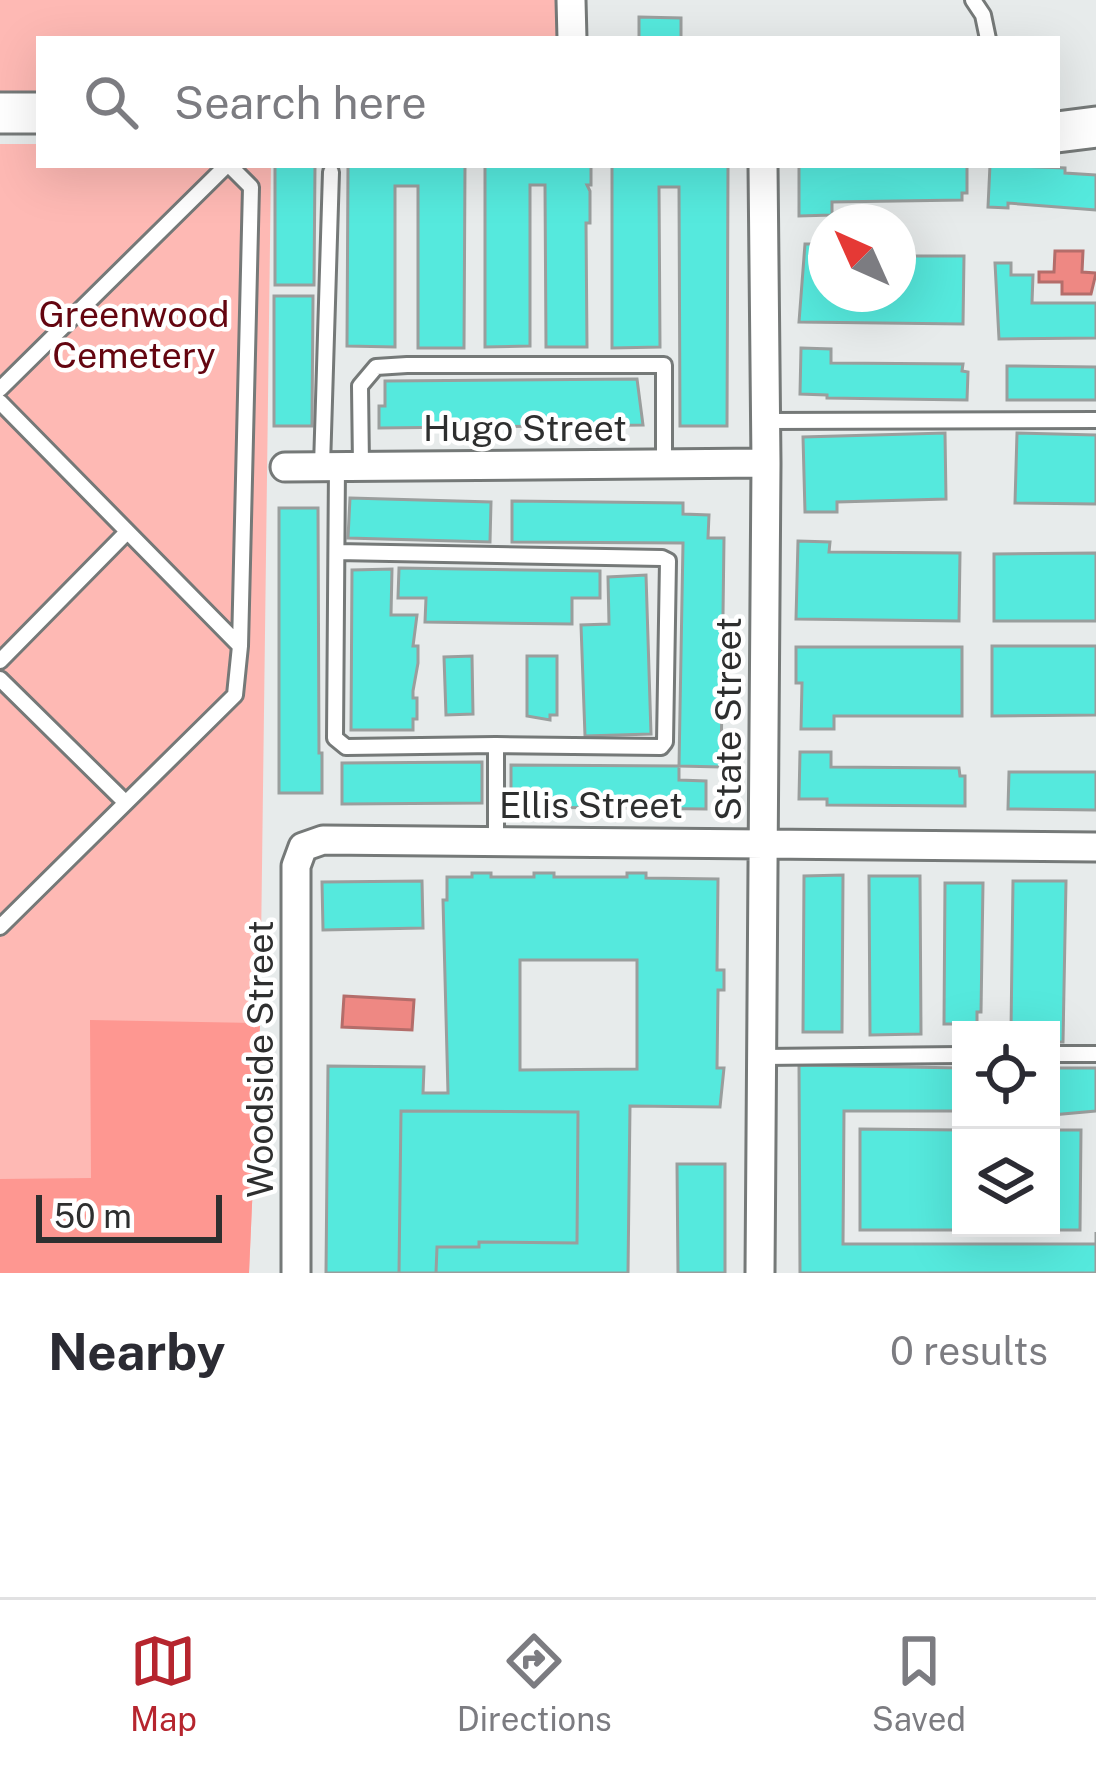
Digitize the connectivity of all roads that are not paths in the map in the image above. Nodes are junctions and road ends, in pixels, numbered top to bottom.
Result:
1 (571, 0) edge
2 (974, 0) edge
3 (572, 36) edge
4 (987, 36) edge
5 (0, 112) edge
6 (36, 113) edge
7 (225, 168) edge
8 (231, 168) edge
9 (763, 168) edge
10 (331, 172) dead end
11 (0, 388) edge
12 (0, 402) edge
13 (1096, 421) edge
14 (766, 422) junction
15 (664, 463) junction
16 (766, 464) junction
17 (340, 466) junction
18 (285, 467) dead end
19 (128, 532) junction
20 (337, 552) junction
21 (240, 646) junction
22 (0, 661) edge
23 (0, 679) edge
24 (496, 745) junction
25 (125, 802) junction
26 (496, 841) junction
27 (763, 843) junction
28 (303, 847) joint
29 (1096, 847) edge
30 (0, 927) edge
31 (1060, 1054) edge
32 (1096, 1054) edge
33 (952, 1055) edge
34 (762, 1057) junction
35 (296, 1273) edge
36 (760, 1273) edge

1 - 3 street
2 - 4 lane
5 - 6 street
7 - 11 lane
8 - 21 lane
9 - 14 street, State Street
10 - 17 lane
12 - 19 lane
13 - 14 lane
14 - 16 street, State Street
15 - 16 street, Hugo Street
15 - 17 street, Hugo Street
15 - 17 lane
16 - 27 street, State Street
17 - 18 street, Hugo Street
17 - 20 lane
19 - 21 lane
19 - 22 lane
20 - 24 lane
20 - 24 lane
21 - 25 lane
23 - 25 lane
24 - 26 lane
25 - 30 lane
26 - 27 street, Ellis Street
26 - 28 street, Ellis Street
27 - 29 street, Ellis Street
27 - 34 street, State Street
28 - 35 street, Woodside Street
31 - 32 lane
33 - 34 lane
34 - 36 street, State Street

